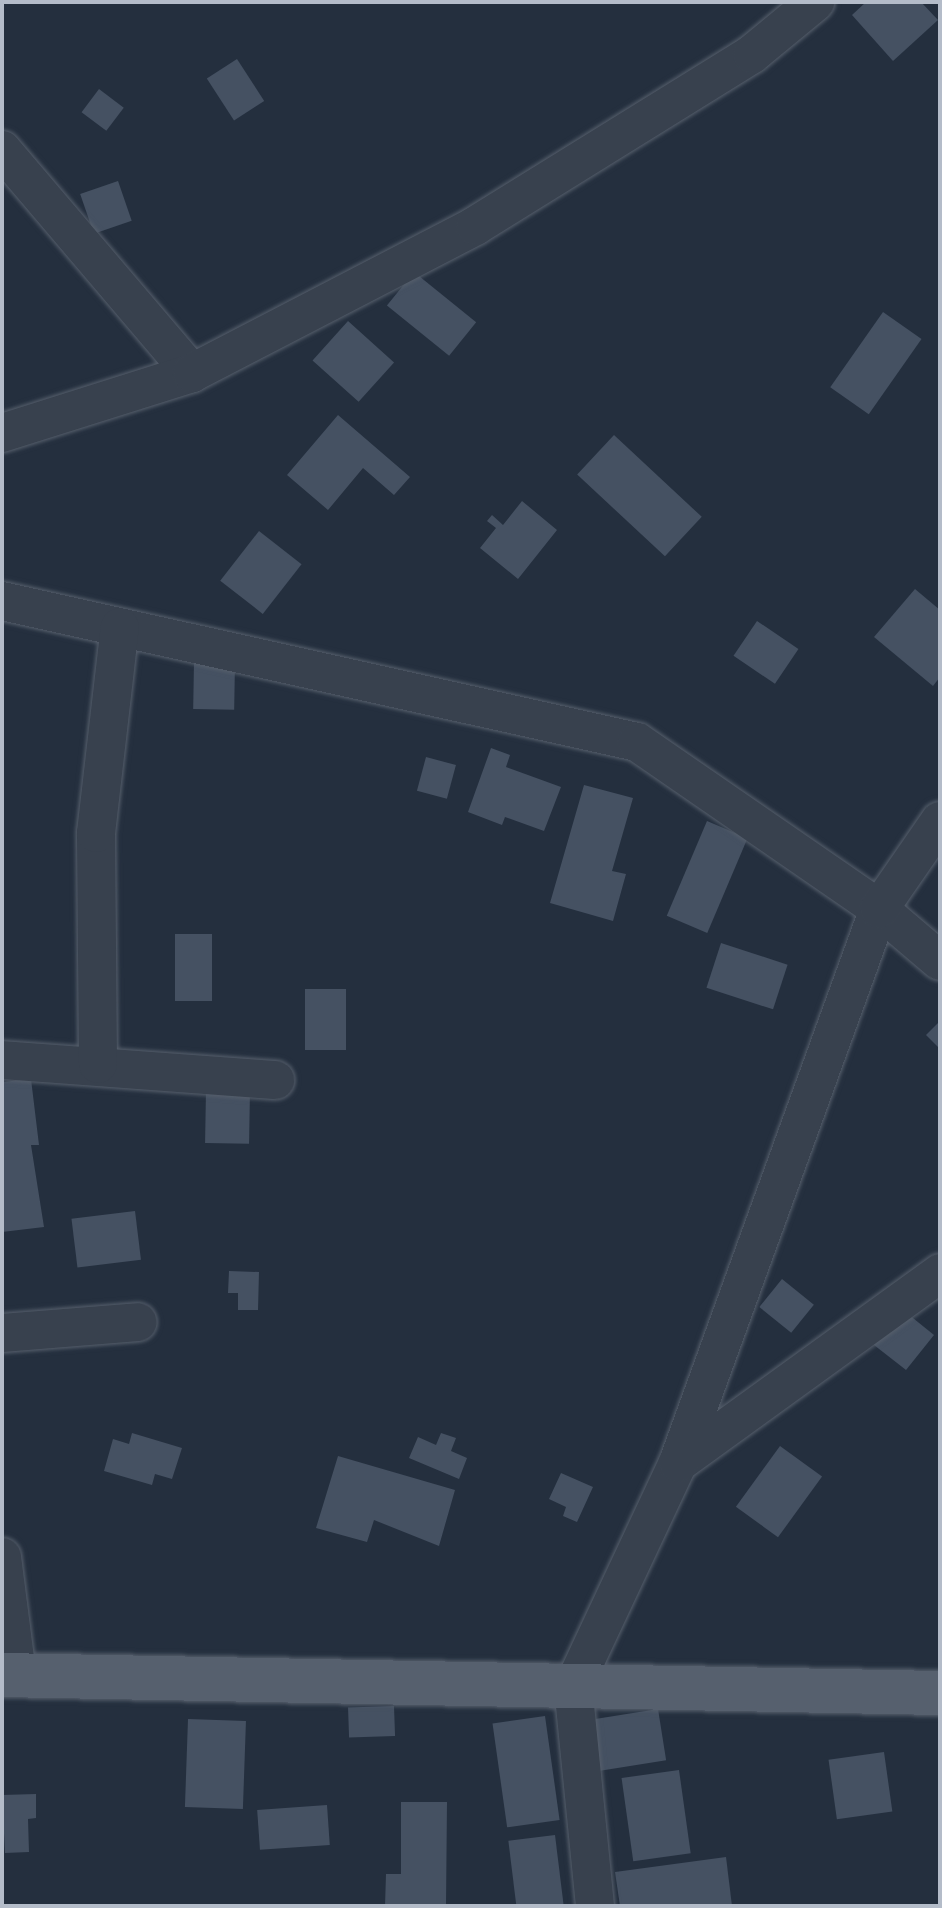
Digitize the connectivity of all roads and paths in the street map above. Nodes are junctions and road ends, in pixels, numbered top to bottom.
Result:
1 (815, 2) edge
2 (2, 150) edge
3 (192, 373) junction
4 (2, 433) edge
5 (2, 601) edge
6 (120, 627) junction
7 (940, 821) edge
8 (879, 909) junction
9 (940, 961) edge
10 (2, 1060) edge
11 (98, 1064) junction
12 (275, 1080) dead end
13 (940, 1273) edge
14 (138, 1322) dead end
15 (2, 1333) edge
16 (678, 1463) junction
17 (2, 1557) edge
18 (9, 1675) edge
19 (573, 1687) junction
20 (940, 1693) edge
21 (595, 1906) edge

1 - 3 street
2 - 3 street
3 - 4 street
5 - 6 street
6 - 8 street
6 - 11 street
7 - 8 street
8 - 9 street
8 - 16 street
10 - 11 street
11 - 12 street
13 - 16 street
14 - 15 street
16 - 19 street
17 - 18 street
18 - 19 main road
19 - 20 main road
19 - 21 street

